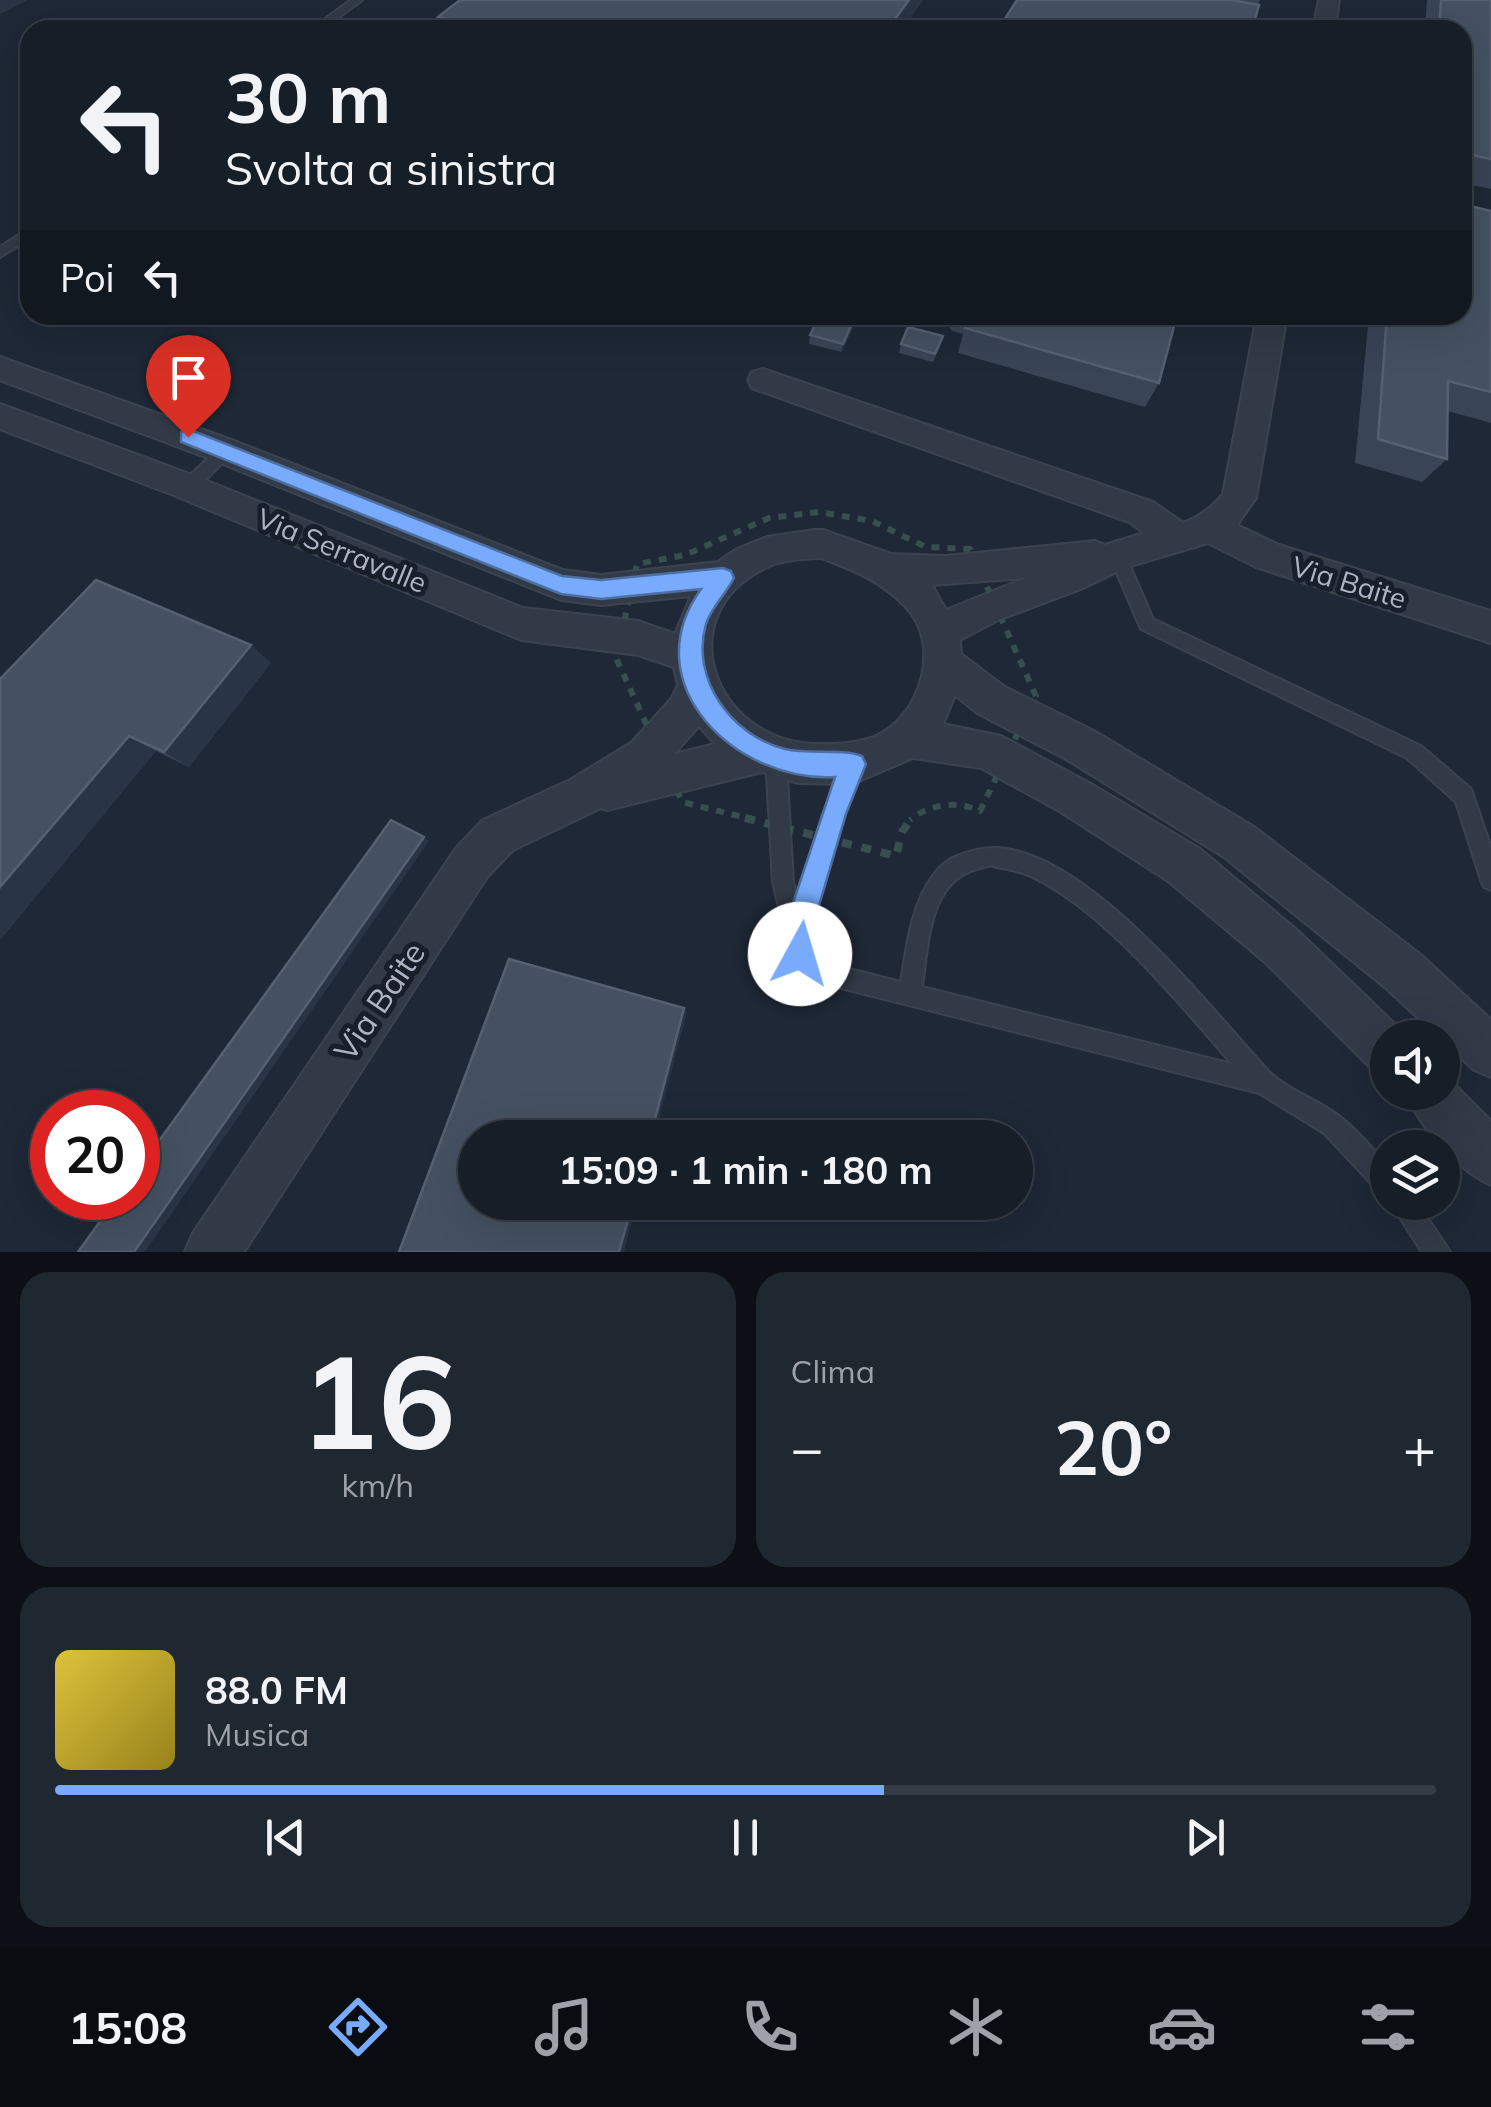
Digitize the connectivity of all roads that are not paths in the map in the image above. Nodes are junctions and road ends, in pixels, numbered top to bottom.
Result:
1 (357, 0) edge
2 (329, 20) edge
3 (1270, 325) edge
4 (0, 368) edge
5 (763, 380) dead end
6 (0, 416) edge
7 (225, 450) junction
8 (188, 487) junction
9 (1193, 533) junction
10 (1118, 555) junction
11 (893, 568) junction
12 (723, 578) junction
13 (1491, 626) edge
14 (943, 649) junction
15 (694, 671) junction
16 (908, 738) junction
17 (768, 756) junction
18 (663, 762) junction
19 (853, 764) junction
20 (1491, 880) edge
21 (797, 933) junction
22 (910, 992) junction
23 (1370, 1033) edge
24 (1491, 1053) edge
25 (1264, 1084) junction
26 (1446, 1110) edge
27 (1491, 1159) edge
28 (1370, 1164) edge
29 (1415, 1220) edge
30 (212, 1252) edge
31 (1437, 1252) edge

1 - 2 lane
3 - 9 street
4 - 7 street, Via Serravalle
5 - 9 street, Via Baite
6 - 8 street, Via Serravalle
7 - 8 lane
7 - 12 street, Via Serravalle
8 - 15 street, Via Serravalle
9 - 10 street
9 - 13 street, Via Baite
10 - 11 street
10 - 14 street
10 - 20 lane
11 - 12 street
11 - 14 street
12 - 15 street
14 - 16 street
14 - 24 street
15 - 17 street
15 - 18 street
16 - 19 street
16 - 23 street
17 - 18 street, Via Baite
17 - 19 street
17 - 21 lane
18 - 30 street, Via Baite
19 - 21 lane
21 - 22 lane
22 - 25 lane
22 - 25 lane
25 - 28 lane
26 - 27 street
29 - 31 lane

